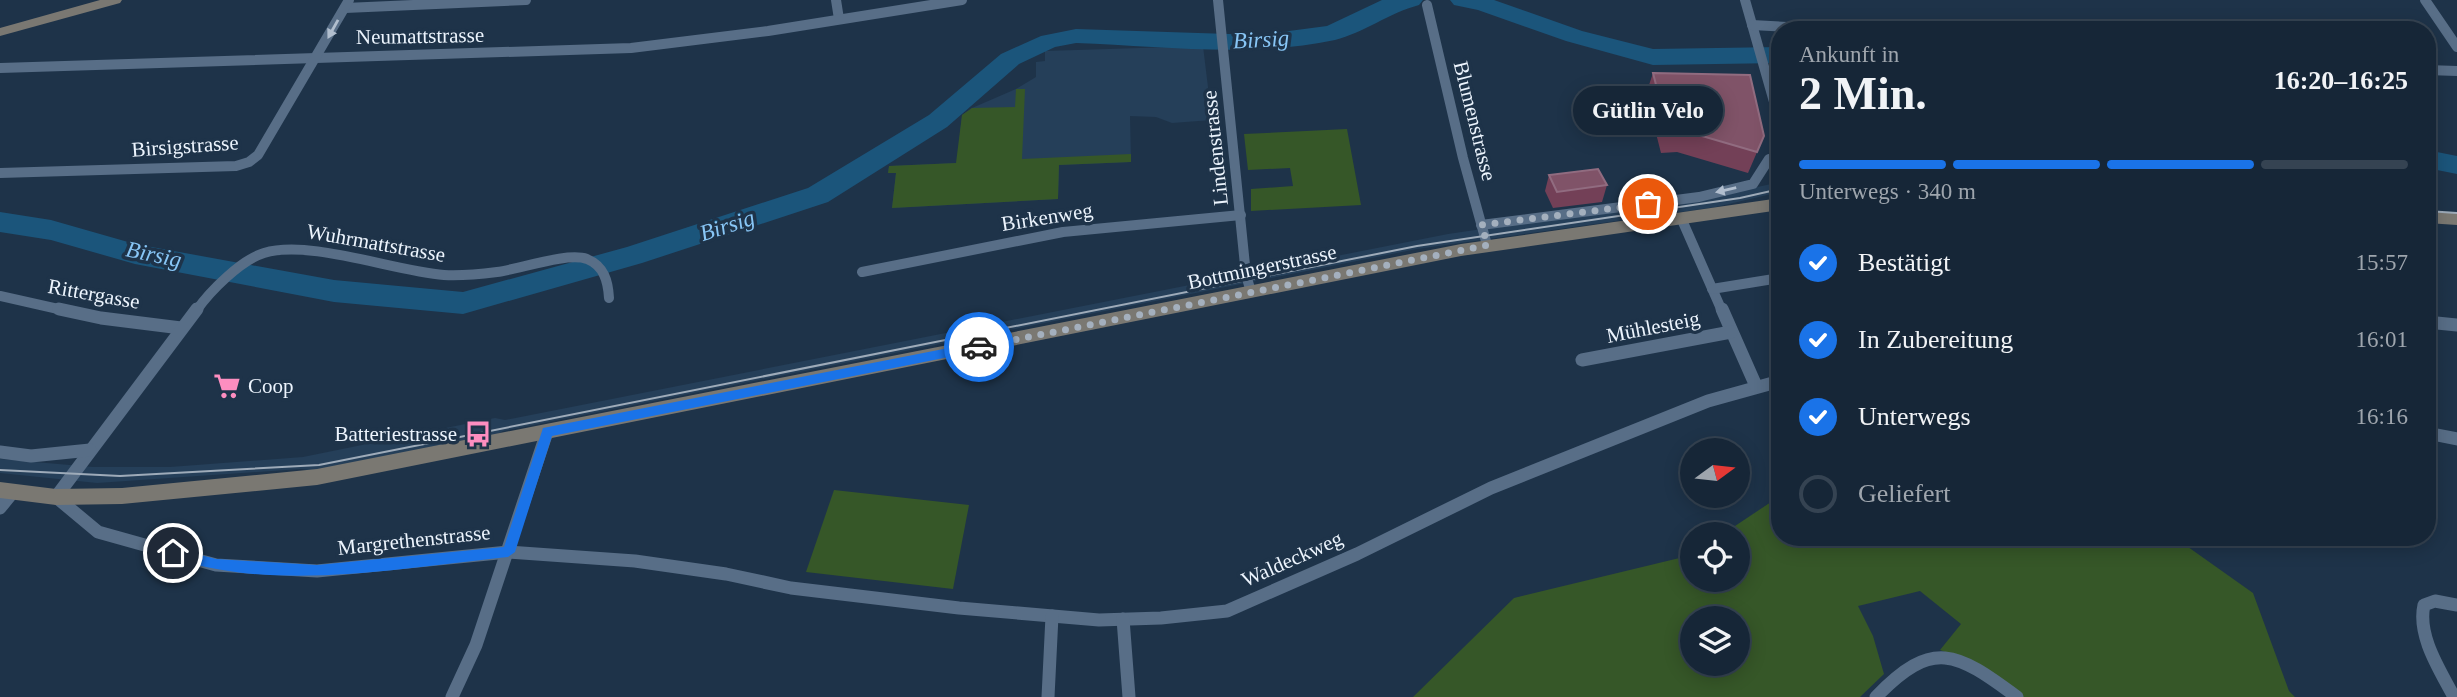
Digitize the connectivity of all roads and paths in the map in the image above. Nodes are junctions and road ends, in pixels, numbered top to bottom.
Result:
1 (115, 0) edge
2 (526, 0) edge
3 (836, 0) edge
4 (962, 0) edge
5 (1218, 0) edge
6 (1745, 0) edge
7 (2425, 0) edge
8 (347, 4) edge
9 (1427, 5) dead end
10 (839, 19) junction
11 (1752, 25) junction
12 (1771, 26) edge
13 (0, 32) edge
14 (2457, 47) edge
15 (317, 58) junction
16 (0, 68) edge
17 (2436, 70) edge
18 (2457, 71) edge
19 (1771, 94) edge
20 (1771, 158) edge
21 (0, 173) edge
22 (1771, 205) edge
23 (1241, 215) junction
24 (2436, 218) edge
25 (2457, 219) edge
26 (1682, 220) junction
27 (1481, 225) junction
28 (1488, 245) junction
29 (862, 272) dead end
30 (1771, 279) edge
31 (1712, 289) junction
32 (1251, 292) junction
33 (0, 296) edge
34 (609, 298) dead end
35 (2436, 323) edge
36 (2457, 325) edge
37 (181, 328) junction
38 (1731, 332) junction
39 (1582, 360) dead end
40 (1771, 382) edge
41 (1756, 386) junction
42 (547, 432) junction
43 (2436, 435) edge
44 (2457, 439) edge
45 (90, 450) junction
46 (0, 452) edge
47 (6, 491) edge
48 (56, 497) junction
49 (0, 508) edge
50 (508, 552) junction
51 (790, 587) joint
52 (2457, 605) edge
53 (1052, 616) junction
54 (1124, 619) junction
55 (452, 697) edge
56 (1048, 697) edge
57 (1129, 697) edge
58 (1876, 697) edge
59 (2017, 697) edge
60 (2454, 697) edge

1 - 13 main road
2 - 8 street
3 - 10 street
4 - 10 street, Neumattstrasse
5 - 23 street, Lindenstrasse
6 - 11 street
7 - 14 street
8 -> 15 street
9 - 27 street, Blumenstrasse
10 - 15 street, Neumattstrasse
11 - 12 street
11 - 19 street
15 - 16 street, Neumattstrasse
15 - 21 street, Birsigstrasse
17 - 18 street
20 -> 27 street
22 - 26 main road, Bottmingerstrasse
23 - 29 street, Birkenweg
23 - 32 street, Lindenstrasse
24 - 25 main road
26 - 28 main road, Bottmingerstrasse
26 - 31 street, Mühlesteig
27 - 28 street, Blumenstrasse
28 - 32 main road, Bottmingerstrasse
30 - 31 street, Mühlesteig
31 - 38 street, Mühlesteig
32 - 42 main road, Bottmingerstrasse
33 - 37 street, Rittergasse
34 - 37 street, Wuhrmattstrasse
35 - 36 street
37 - 45 street, Wuhrmattstrasse
38 - 39 street, Mühlesteig
38 - 41 street, Mühlesteig
40 - 41 street, Waldeckweg
41 - 54 street, Waldeckweg
42 - 48 main road, Bottmingerstrasse
42 - 50 street
43 - 44 street
45 - 46 street
45 - 48 street, Wuhrmattstrasse
47 - 48 main road, Bottmingerstrasse
47 - 49 street
48 - 50 street, Margrethenstrasse
50 - 51 street, Margrethenstrasse
50 - 55 street
51 - 53 street, Waldeckweg
52 - 60 street
53 - 54 street, Waldeckweg
53 - 56 street
54 - 57 street
58 - 59 street

